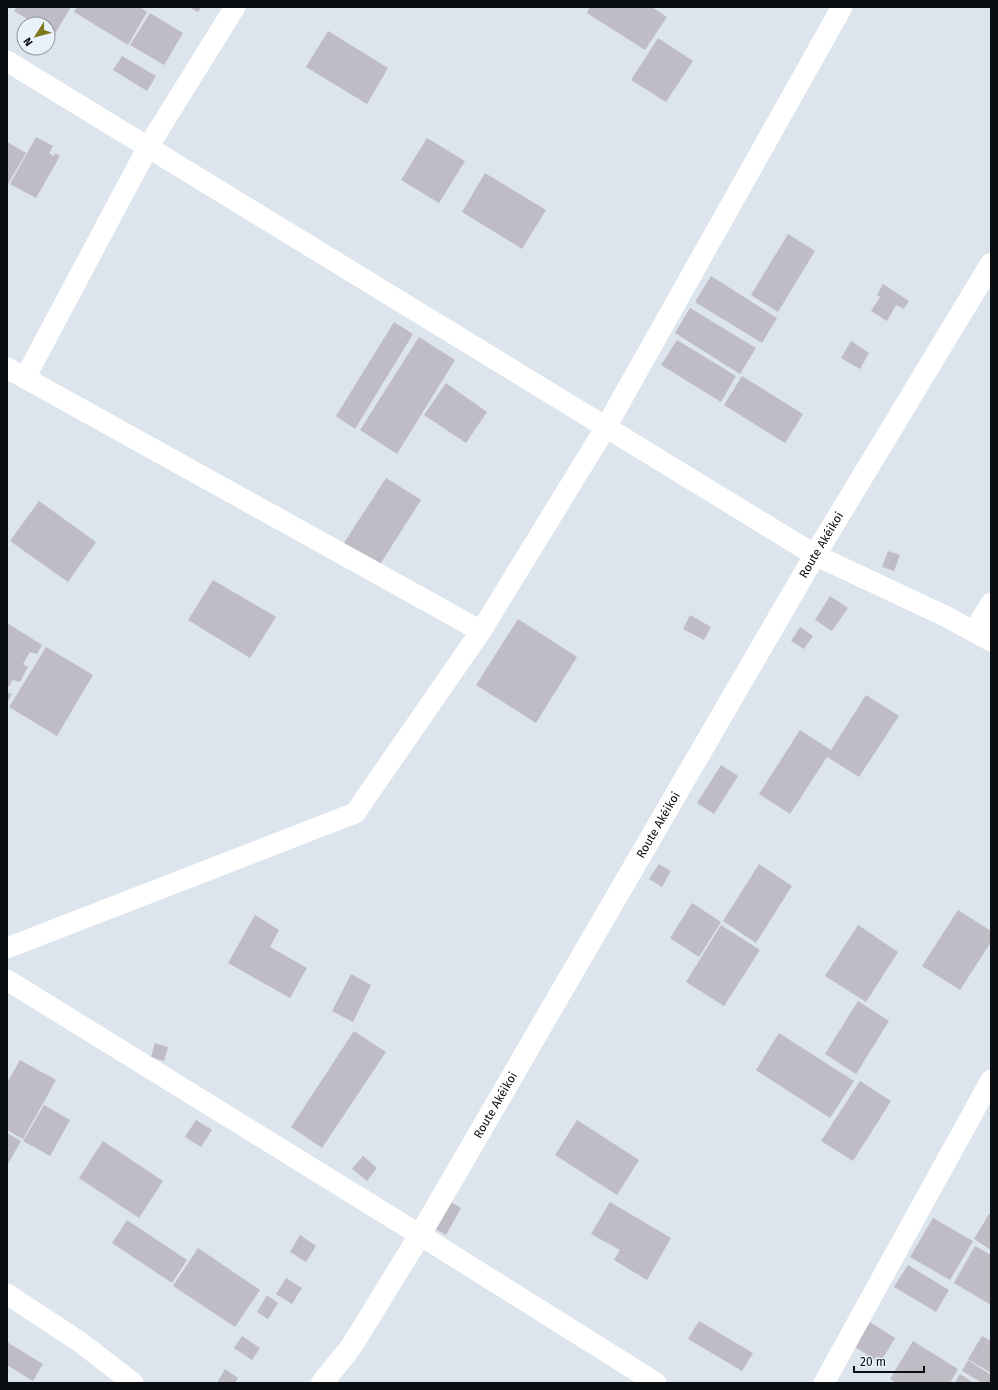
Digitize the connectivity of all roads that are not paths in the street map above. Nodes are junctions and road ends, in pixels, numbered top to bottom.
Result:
1 (235, 7) edge
2 (842, 7) edge
3 (7, 61) edge
4 (148, 148) junction
5 (991, 264) edge
6 (16, 373) edge
7 (606, 427) junction
8 (815, 555) junction
9 (991, 603) edge
10 (481, 632) junction
11 (983, 636) edge
12 (7, 948) edge
13 (7, 980) edge
14 (991, 1080) edge
15 (420, 1235) junction
16 (7, 1294) edge
17 (133, 1383) edge
18 (322, 1383) edge
19 (656, 1383) edge
20 (824, 1383) edge

1 - 4 street
2 - 7 street
3 - 4 street
4 - 6 street
4 - 7 street
5 - 8 street, Route Akéikoi
6 - 10 street
7 - 8 street
7 - 10 street
8 - 11 street
8 - 15 street, Route Akéikoi
9 - 11 street
10 - 12 street
13 - 15 street
14 - 20 street
15 - 18 street, Route Akéikoi
15 - 19 street
16 - 17 street

